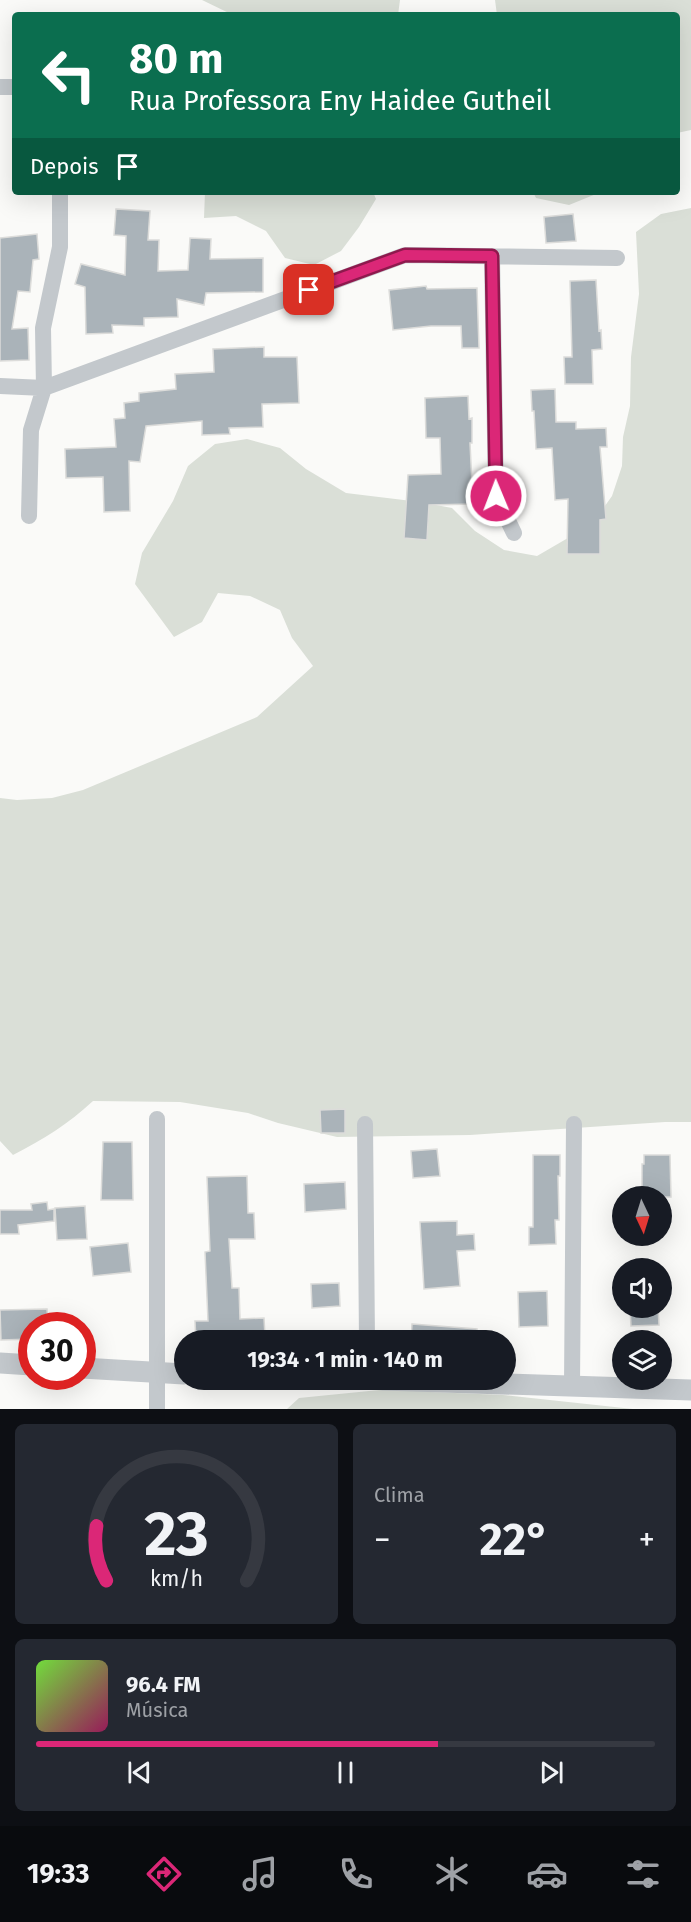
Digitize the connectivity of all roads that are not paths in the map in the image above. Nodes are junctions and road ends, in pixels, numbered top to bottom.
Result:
1 (60, 195) edge
2 (492, 256) junction
3 (617, 258) dead end
4 (0, 386) edge
5 (45, 388) junction
6 (29, 516) dead end
7 (514, 532) dead end
8 (157, 1119) dead end
9 (365, 1124) dead end
10 (574, 1124) dead end
11 (367, 1330) edge
12 (0, 1363) edge
13 (18, 1364) edge
14 (96, 1369) edge
15 (157, 1373) junction
16 (174, 1374) edge
17 (516, 1384) edge
18 (572, 1386) junction
19 (691, 1390) edge
20 (158, 1409) edge

1 - 5 street
2 - 3 street
2 - 5 street
2 - 7 street
4 - 5 street
5 - 6 street
8 - 15 street
9 - 11 street
10 - 18 street
12 - 13 street
14 - 15 street
15 - 16 street
15 - 20 street
17 - 18 street
18 - 19 street

